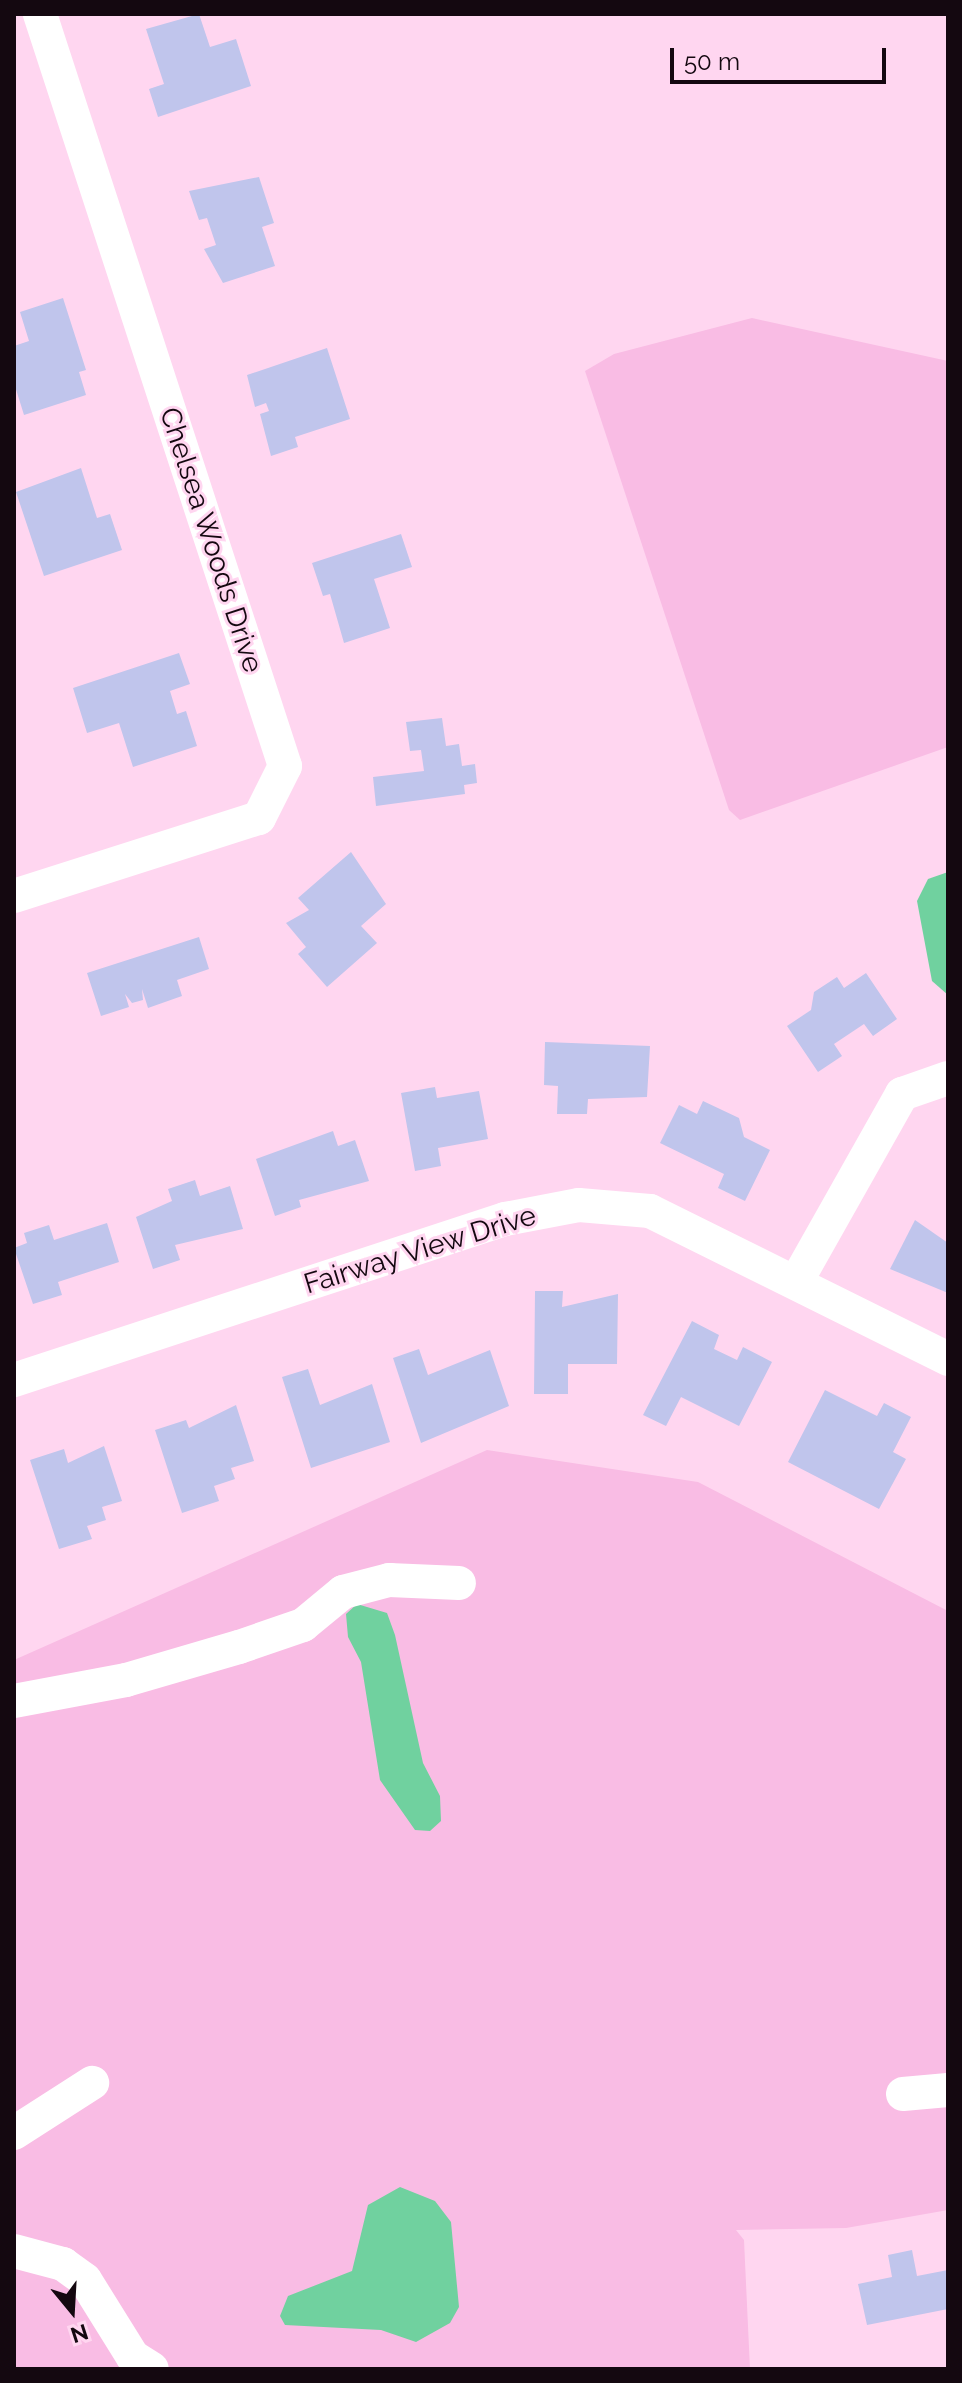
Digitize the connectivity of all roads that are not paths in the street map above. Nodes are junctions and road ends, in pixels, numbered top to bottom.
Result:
1 (40, 14) edge
2 (14, 896) edge
3 (948, 1078) edge
4 (796, 1282) junction
5 (948, 1359) edge
6 (14, 1380) edge
7 (459, 1583) dead end
8 (14, 1701) edge
9 (92, 2083) dead end
10 (948, 2090) edge
11 (903, 2094) dead end
12 (14, 2133) edge
13 (14, 2251) edge
14 (152, 2369) edge

1 - 2 street, Chelsea Woods Drive
3 - 4 street
4 - 5 street, Fairway View Drive
4 - 6 street, Fairway View Drive
7 - 8 street
9 - 12 street
10 - 11 street
13 - 14 street

